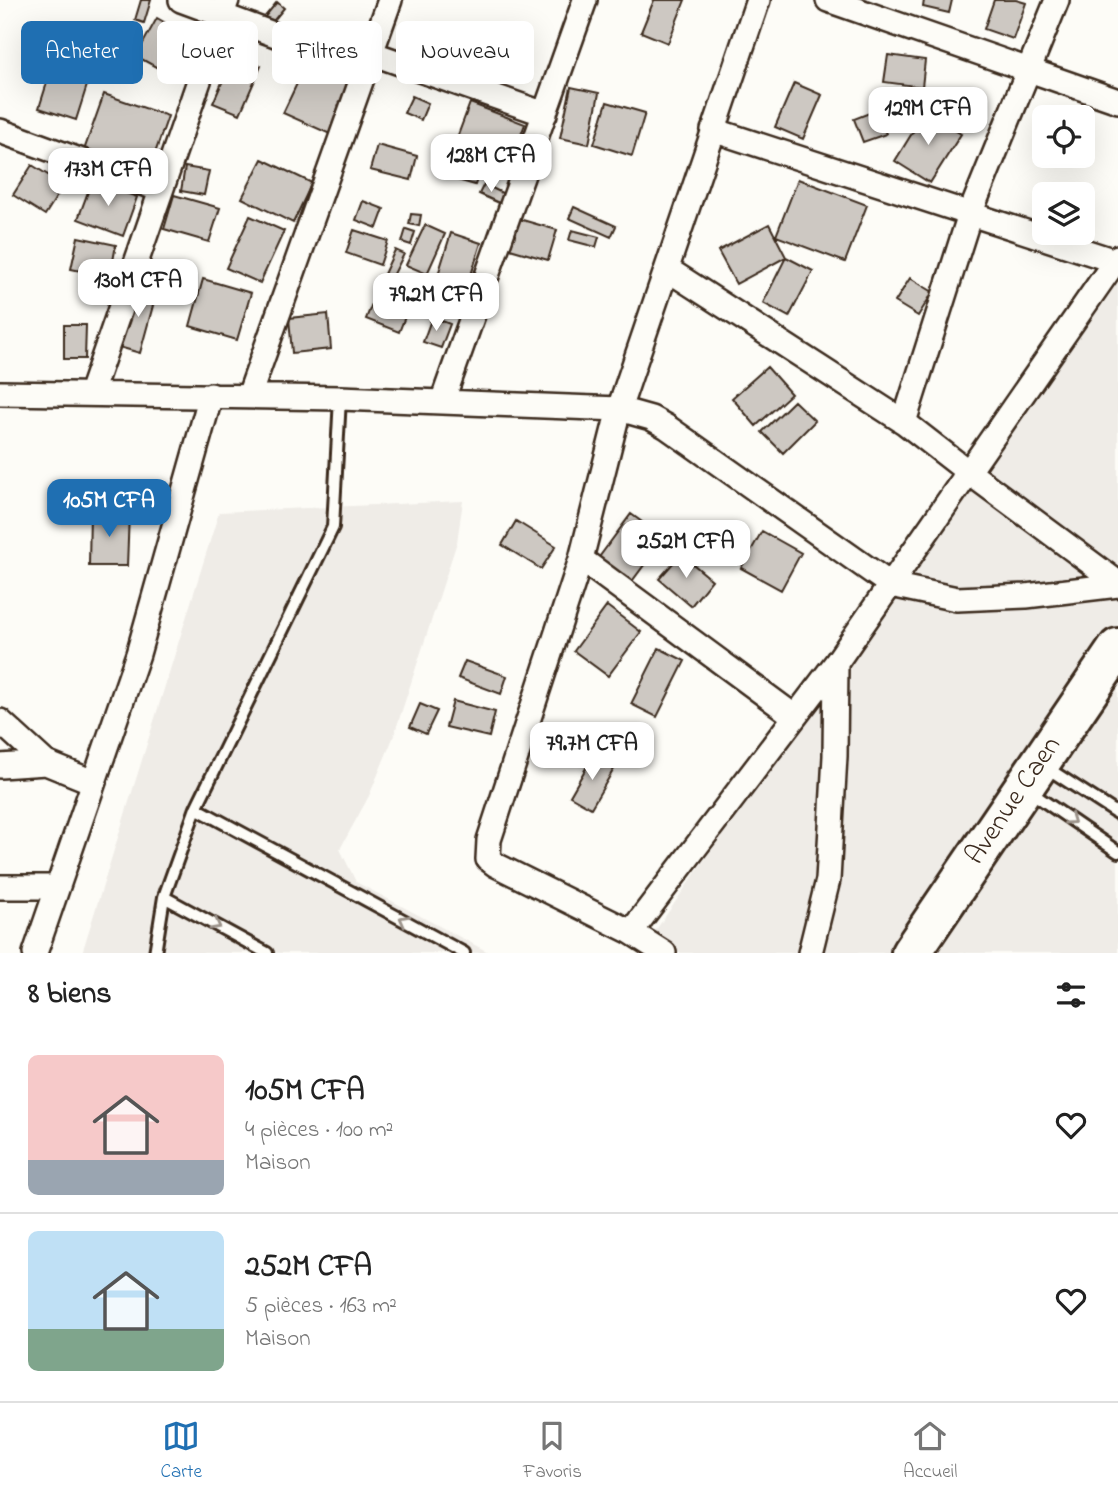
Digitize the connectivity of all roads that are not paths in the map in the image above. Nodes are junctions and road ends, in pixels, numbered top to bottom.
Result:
1 (181, 0) edge
2 (390, 0) edge
3 (585, 0) edge
4 (758, 0) edge
5 (828, 0) edge
6 (1057, 0) edge
7 (224, 7) edge
8 (382, 22) edge
9 (272, 25) edge
10 (382, 64) edge
11 (1029, 71) junction
12 (360, 84) edge
13 (1118, 101) edge
14 (545, 114) junction
15 (0, 131) edge
16 (713, 131) junction
17 (161, 190) junction
18 (970, 214) junction
19 (1117, 259) edge
20 (667, 269) junction
21 (0, 393) edge
22 (91, 393) junction
23 (211, 394) junction
24 (249, 396) junction
25 (340, 398) junction
26 (442, 402) junction
27 (619, 410) junction
28 (904, 422) junction
29 (967, 471) junction
30 (581, 559) junction
31 (1118, 584) edge
32 (891, 585) junction
33 (1118, 648) edge
34 (836, 663) junction
35 (794, 716) junction
36 (0, 721) edge
37 (46, 763) junction
38 (0, 766) edge
39 (1032, 775) junction
40 (93, 782) junction
41 (196, 808) junction
42 (1118, 814) edge
43 (1118, 852) edge
44 (0, 887) edge
45 (57, 887) junction
46 (164, 897) junction
47 (631, 932) junction
48 (35, 953) edge
49 (155, 953) edge
50 (267, 953) edge
51 (464, 953) edge
52 (664, 953) edge
53 (810, 953) edge
54 (911, 953) edge

1 - 7 street
2 - 8 street
3 - 14 street
4 - 16 street
5 - 11 street
6 - 11 street
7 - 9 street
7 - 17 street
10 - 14 street
11 - 13 street
11 - 18 street
12 - 24 street
14 - 26 street
15 - 17 street
16 - 18 street
16 - 20 street
17 - 22 street
18 - 19 street
18 - 28 street
19 - 29 street
20 - 27 street
20 - 28 street
21 - 22 street
22 - 23 street
23 - 24 street
23 - 40 street
24 - 25 street
25 - 26 street
25 - 41 lane
26 - 27 street
27 - 30 street
27 - 32 street
28 - 29 street
29 - 31 street
29 - 32 street
30 - 35 street
30 - 47 street
31 - 32 street
32 - 34 street
33 - 39 highway, Avenue Caen
34 - 35 street
34 - 53 street
35 - 47 street
36 - 37 street
37 - 38 street
37 - 40 street
39 - 42 lane
39 -> 43 lane
39 - 54 highway, Avenue Caen
40 - 45 street
41 - 46 lane
51 -> 41 lane
44 - 45 street
45 - 48 street
46 - 49 lane
46 -> 50 lane
47 - 52 street

